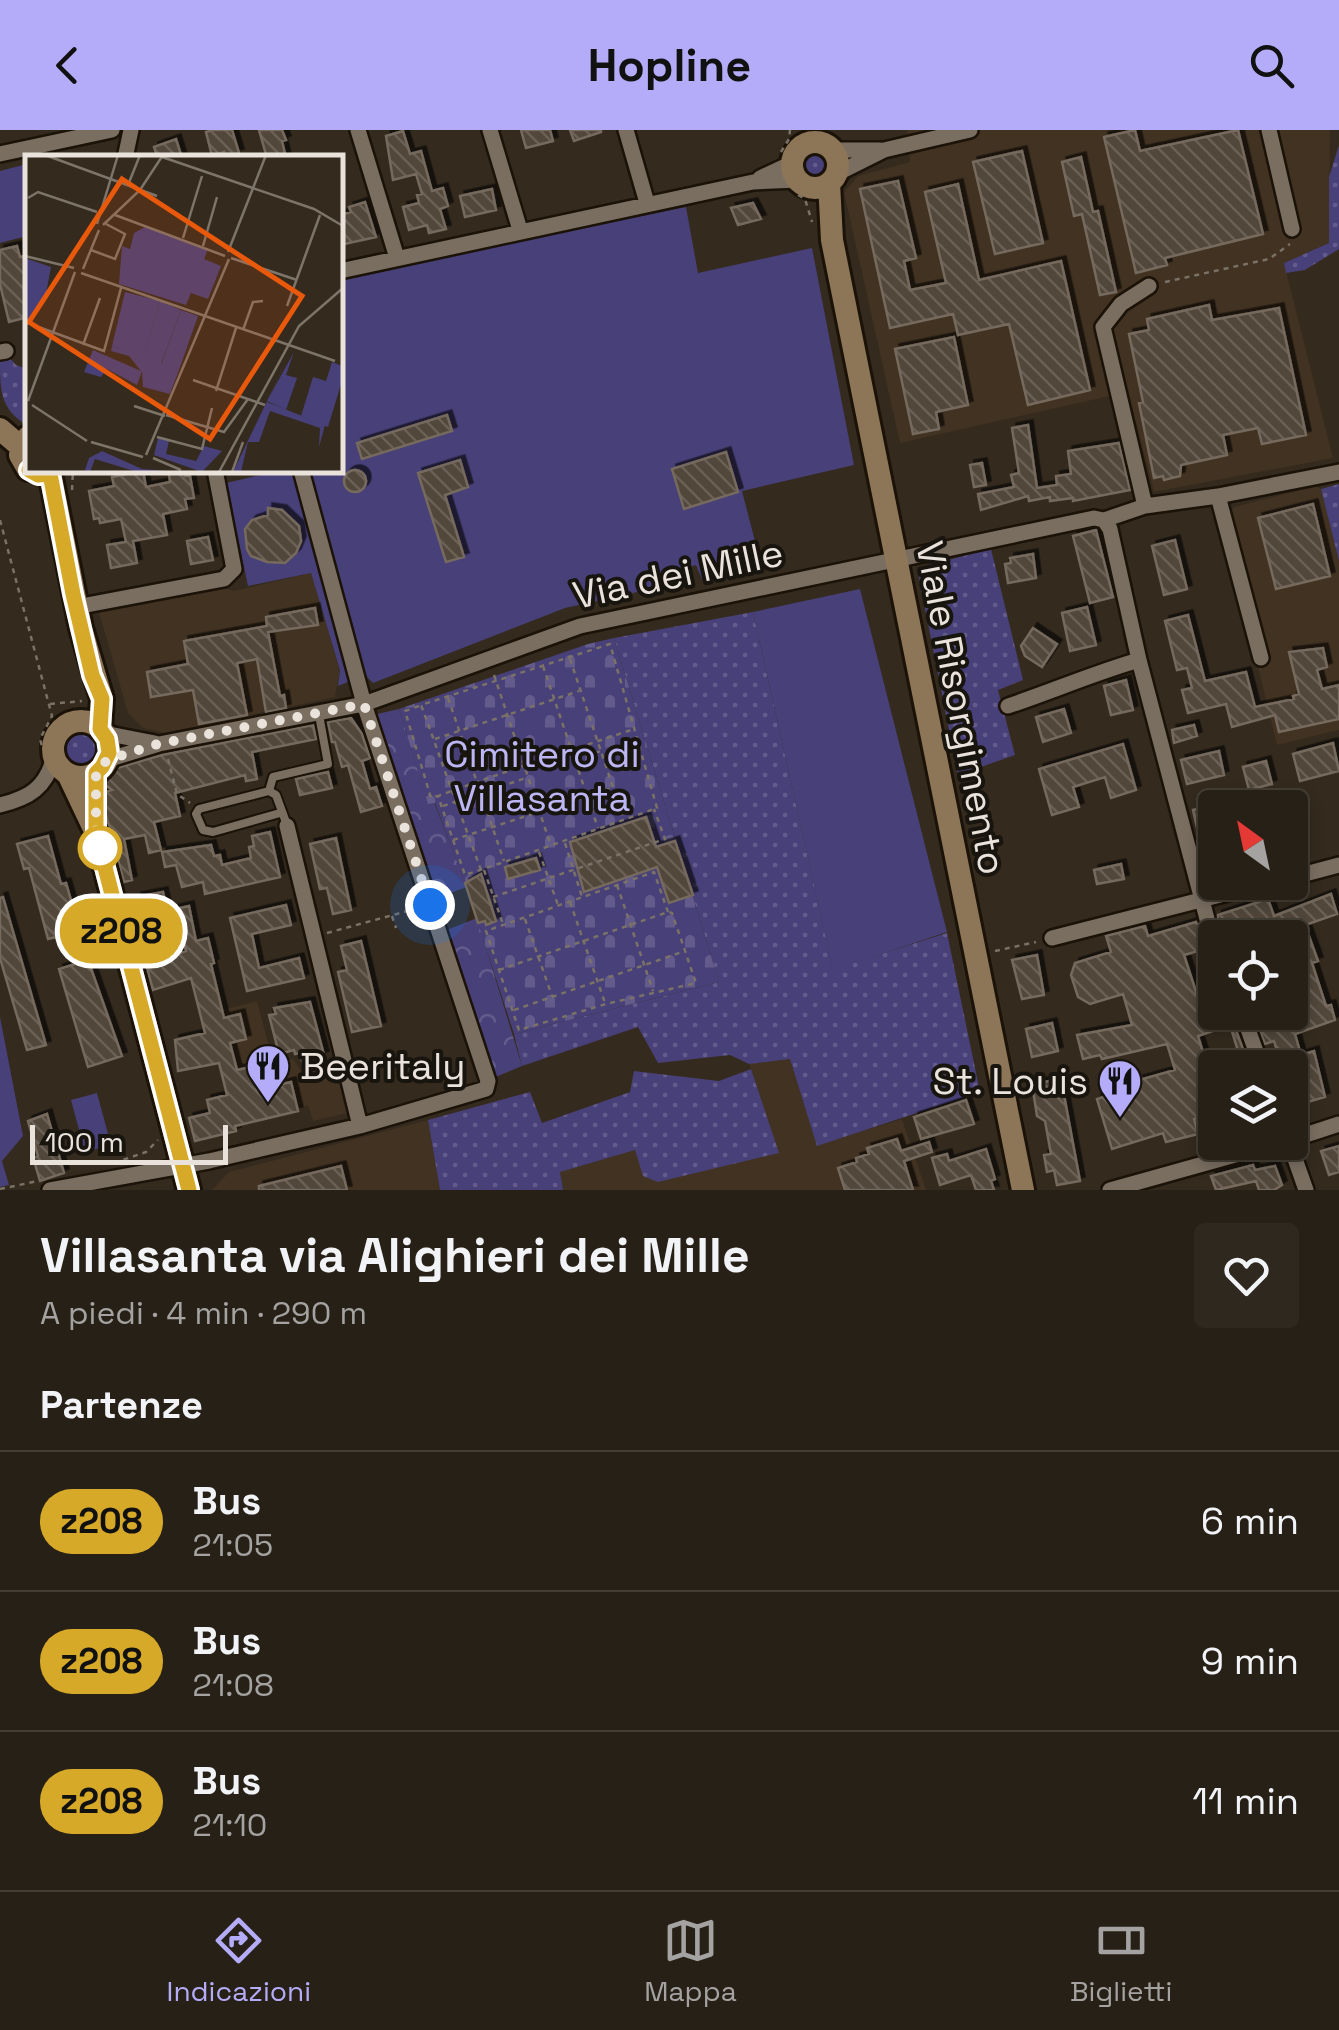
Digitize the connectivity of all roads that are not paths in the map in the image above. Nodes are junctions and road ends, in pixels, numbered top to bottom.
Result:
1 (112, 130) edge
2 (131, 130) edge
3 (358, 130) edge
4 (490, 130) edge
5 (626, 130) edge
6 (970, 130) edge
7 (1270, 130) edge
8 (53, 135) edge
9 (826, 142) edge
10 (884, 150) junction
11 (0, 154) edge
12 (126, 155) edge
13 (807, 169) edge
14 (647, 202) junction
15 (1292, 229) road end
16 (520, 230) junction
17 (397, 258) junction
18 (342, 270) edge
19 (1149, 286) road end
20 (0, 429) edge
21 (25, 452) edge
22 (38, 472) edge
23 (215, 472) edge
24 (302, 472) edge
25 (1339, 472) edge
26 (1218, 496) junction
27 (1146, 506) junction
28 (1104, 520) junction
29 (896, 561) junction
30 (76, 608) junction
31 (1261, 658) dead end
32 (1140, 660) junction
33 (92, 675) junction
34 (364, 704) junction
35 (1008, 706) dead end
36 (83, 711) junction
37 (319, 712) junction
38 (102, 731) junction
39 (161, 743) junction
40 (55, 759) junction
41 (101, 766) junction
42 (270, 791) junction
43 (0, 804) edge
44 (284, 819) junction
45 (96, 833) junction
46 (1339, 865) edge
47 (1308, 873) edge
48 (1204, 900) edge
49 (1200, 901) junction
50 (1207, 919) tunnel mouth
51 (1052, 938) road end
52 (1339, 1124) edge
53 (360, 1126) junction
54 (1308, 1135) edge
55 (1221, 1160) edge
56 (1294, 1160) edge
57 (183, 1165) junction
58 (45, 1185) edge
59 (189, 1190) edge
60 (1022, 1190) edge
61 (1110, 1190) edge
62 (1306, 1190) edge

1 - 8 street
2 - 12 street
3 - 17 street
4 - 16 street
5 - 14 street
6 - 10 street
7 - 15 street
8 - 11 street
9 - 10 street
9 - 13 street
9 - 13 street, Viale Risorgimento
10 - 13 street
13 - 14 street
13 - 29 street, Viale Risorgimento
14 - 16 street
16 - 17 street
17 - 18 street
19 - 27 street
20 - 21 street
22 - 30 street
23 - 30 street
24 - 34 street
25 - 26 street, Via dei Mille
26 - 27 street, Via dei Mille
26 - 31 street
27 - 28 street, Via dei Mille
28 - 29 street, Via dei Mille
28 - 32 street
29 - 34 street, Via dei Mille
29 - 60 street, Viale Risorgimento
30 - 33 street
32 - 35 street
32 - 49 street
33 - 36 street
33 - 38 street
34 - 37 street, Via dei Mille
34 - 53 street
36 - 38 street
36 - 40 street
37 - 39 street, Via dei Mille
37 - 42 lane
38 - 39 street, Via dei Mille
38 - 41 street
39 - 41 street, Via dei Mille
40 - 41 street
40 - 43 street
40 - 45 street
41 - 45 street
42 - 44 lane
42 - 44 lane
44 - 53 street
45 - 57 street
46 - 47 street
48 - 49 street
49 - 50 street
49 - 51 street
52 - 54 street
53 - 57 street
55 - 61 street
56 - 62 street
57 - 58 street
57 - 59 street

